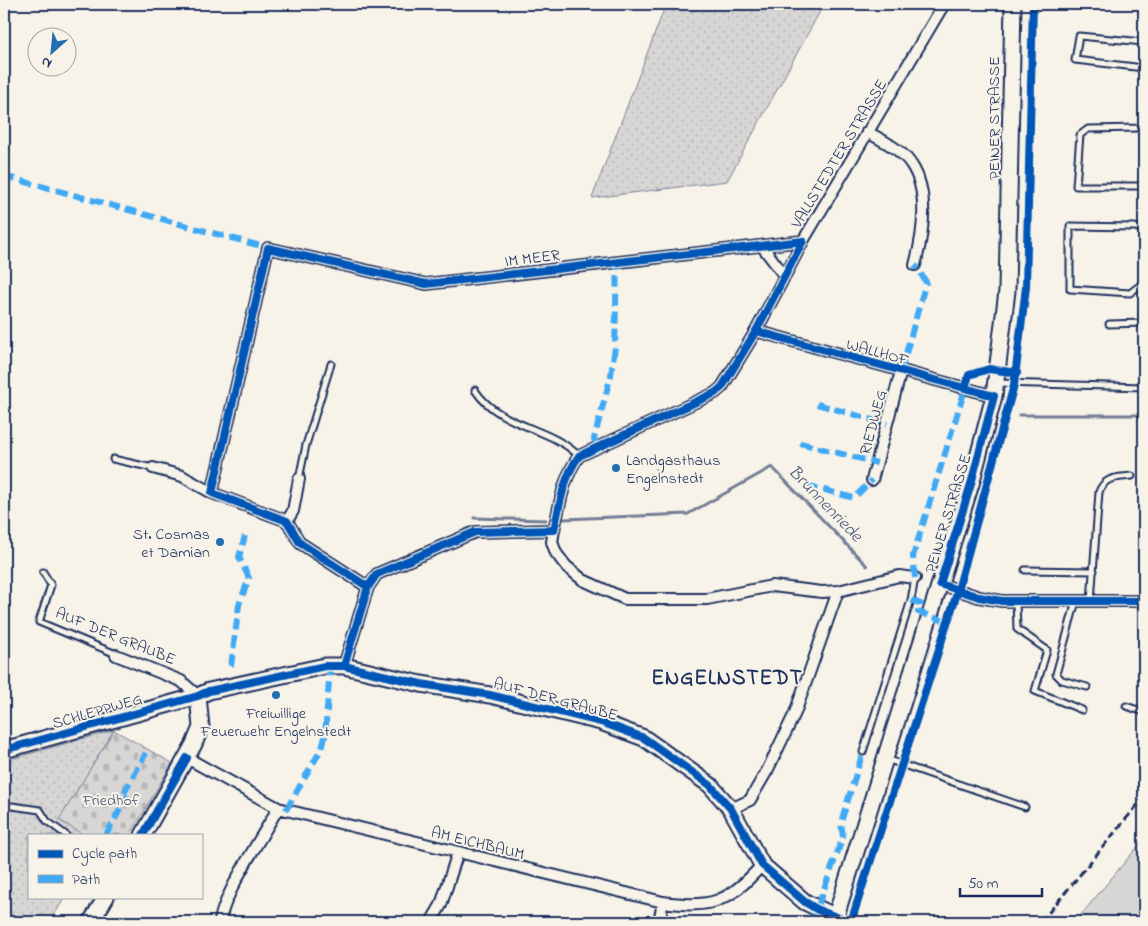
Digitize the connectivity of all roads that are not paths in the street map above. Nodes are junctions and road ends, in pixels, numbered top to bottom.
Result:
1 (944, 4) edge
2 (1013, 4) edge
3 (1144, 42) edge
4 (1144, 68) edge
5 (1144, 126) edge
6 (868, 132) junction
7 (1144, 186) edge
8 (1144, 230) edge
9 (803, 241) junction
10 (762, 246) junction
11 (1144, 252) edge
12 (915, 266) dead end
13 (784, 275) junction
14 (1144, 323) edge
15 (1109, 324) dead end
16 (756, 331) junction
17 (331, 364) dead end
18 (901, 371) junction
19 (1144, 387) edge
20 (475, 390) dead end
21 (995, 390) junction
22 (579, 456) junction
23 (113, 459) dead end
24 (153, 468) joint
25 (1132, 476) dead end
26 (299, 479) joint
27 (872, 480) dead end
28 (212, 493) junction
29 (287, 521) junction
30 (554, 530) junction
31 (1026, 570) dead end
32 (1094, 571) junction
33 (43, 572) dead end
34 (915, 578) joint
35 (940, 584) junction
36 (368, 587) junction
37 (838, 591) junction
38 (1016, 601) junction
39 (1076, 601) junction
40 (1091, 601) junction
41 (1144, 601) edge
42 (116, 655) joint
43 (344, 666) junction
44 (1087, 687) dead end
45 (198, 696) junction
46 (1126, 706) dead end
47 (1082, 710) dead end
48 (1144, 712) edge
49 (4, 750) edge
50 (863, 752) dead end
51 (187, 758) junction
52 (886, 759) junction
53 (12, 806) dead end
54 (1025, 807) dead end
55 (278, 808) junction
56 (731, 809) junction
57 (65, 834) edge
58 (144, 834) edge
59 (458, 852) junction
60 (762, 865) junction
61 (105, 898) edge
62 (663, 902) junction
63 (835, 920) edge
64 (91, 922) edge
65 (220, 922) edge
66 (431, 922) edge
67 (659, 922) edge
68 (850, 922) edge

1 - 6 street, VALLSTEDTER STRASSE
2 - 21 street, PEINER STRASSE
3 - 4 lane
5 - 7 lane
6 - 9 street, VALLSTEDTER STRASSE
6 - 12 street
8 - 11 lane
9 - 10 street, IM MEER
9 - 13 street, VALLSTEDTER STRASSE
10 - 13 street
10 - 28 street, IM MEER
13 - 16 street, VALLSTEDTER STRASSE
14 - 15 lane
16 - 18 street, WALLHOF
16 - 22 street, VALLSTEDTER STRASSE
17 - 26 lane
18 - 21 street, WALLHOF
18 - 27 street, RIEDWEG
19 - 21 lane
20 - 22 lane
21 - 35 street, PEINER STRASSE
22 - 30 street
23 - 24 lane
24 - 28 street
25 - 32 lane
26 - 29 street
28 - 29 street
29 - 36 street
30 - 36 street
30 - 37 street
31 - 32 lane
32 - 40 lane
33 - 42 lane, AUF DER GRAUBE
34 - 37 street
34 - 50 lane
35 - 38 street, PEINER STRASSE
35 - 52 street, PEINER STRASSE
36 - 43 street
37 - 56 street
38 - 39 street, PEINER STRASSE
38 - 47 lane
39 - 40 street, PEINER STRASSE
39 - 44 lane
40 - 41 street, PEINER STRASSE
42 - 45 street, AUF DER GRAUBE
43 - 45 street, AUF DER GRAUBE
43 - 56 street, AUF DER GRAUBE
45 - 49 street, SCHLEPPWEG
45 - 51 street
46 - 48 lane
51 - 55 street, AM EICHBAUM
51 - 58 street
52 - 54 lane
52 - 63 street, PEINER STRASSE
53 - 57 lane
55 - 59 street, AM EICHBAUM
55 - 65 street
56 - 60 street, AUF DER GRAUBE
59 - 62 street, AM EICHBAUM
59 - 66 street
60 - 62 street, AM EICHBAUM
60 - 63 street, AUF DER GRAUBE
61 - 64 street
62 - 67 street
63 - 68 lane

